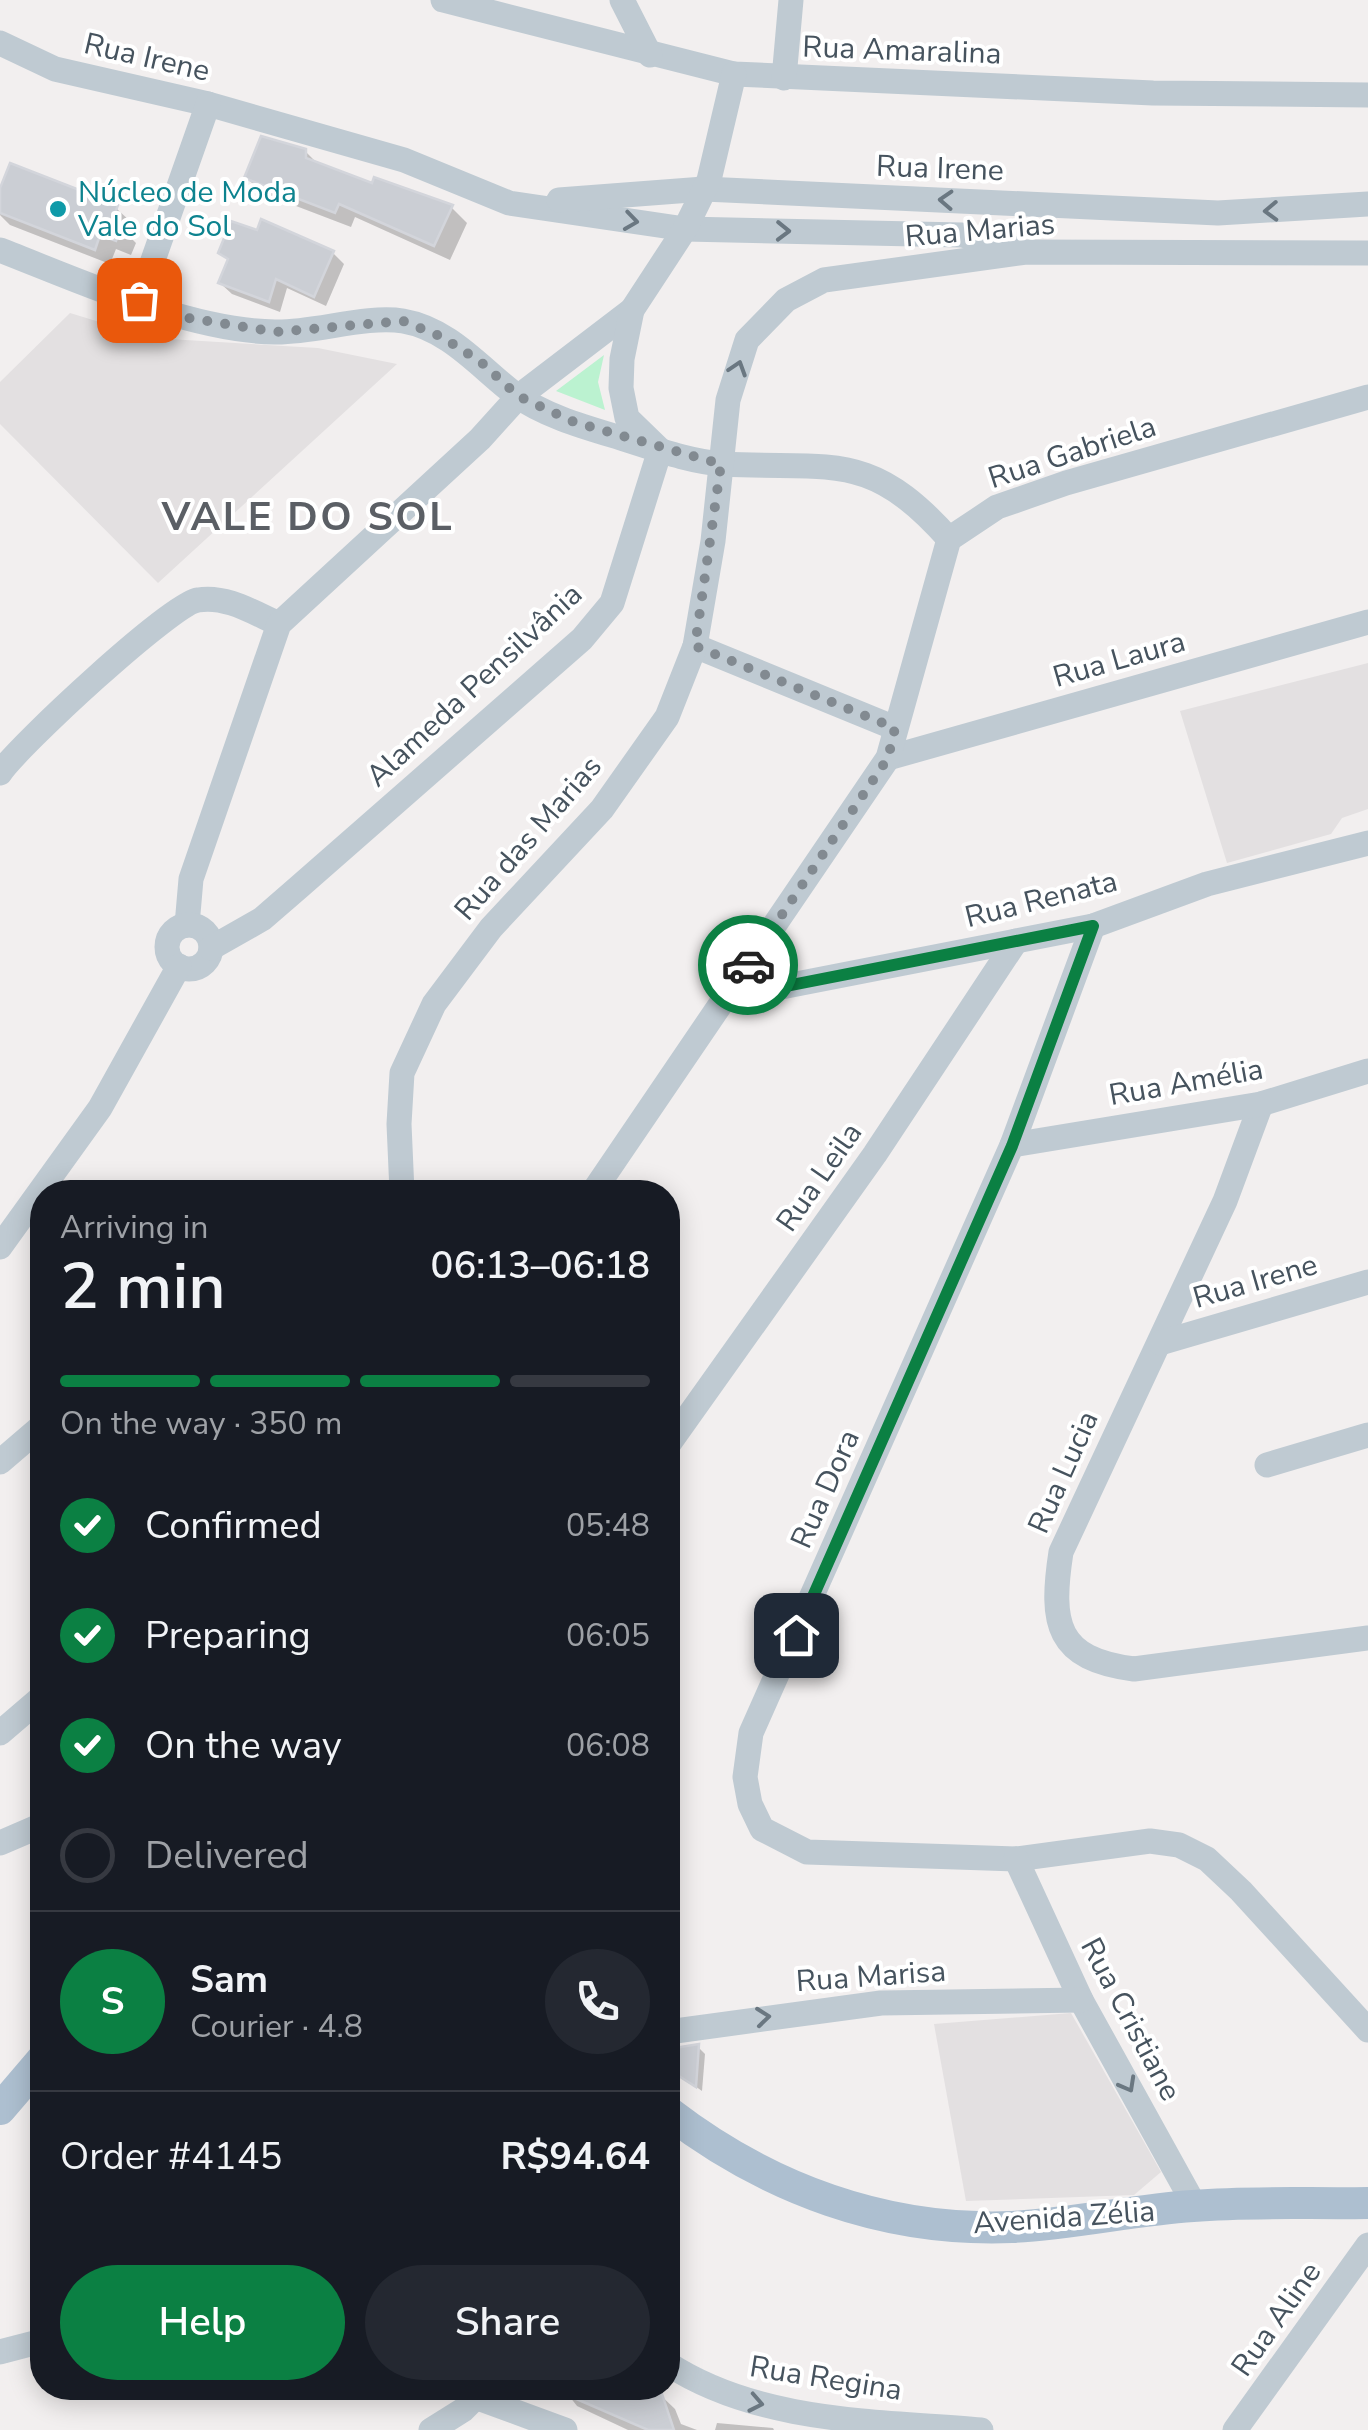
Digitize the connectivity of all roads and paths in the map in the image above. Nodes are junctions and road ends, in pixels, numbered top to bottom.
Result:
1 (444, 0) edge
2 (622, 0) edge
3 (791, 0) edge
4 (0, 43) edge
5 (650, 55) junction
6 (734, 74) junction
7 (784, 78) junction
8 (1368, 95) edge
9 (208, 104) junction
10 (704, 190) junction
11 (509, 204) junction
12 (1368, 204) edge
13 (1114, 209) junction
14 (1184, 212) junction
15 (685, 228) junction
16 (0, 250) edge
17 (1026, 252) junction
18 (1188, 253) junction
19 (1368, 254) edge
20 (1114, 255) junction
21 (139, 300) junction
22 (632, 310) junction
23 (518, 396) junction
24 (1368, 397) edge
25 (660, 450) junction
26 (721, 464) junction
27 (949, 539) junction
28 (1368, 622) edge
29 (279, 624) junction
30 (695, 646) junction
31 (895, 728) junction
32 (888, 758) junction
33 (2, 766) edge
34 (1368, 843) edge
35 (187, 924) junction
36 (1093, 926) junction
37 (1016, 942) junction
38 (211, 948) junction
39 (178, 966) junction
40 (725, 998) junction
41 (1368, 1072) edge
42 (1261, 1104) junction
43 (1012, 1146) junction
44 (52, 1180) edge
45 (401, 1180) edge
46 (601, 1180) edge
47 (30, 1208) edge
48 (0, 1247) edge
49 (1368, 1282) edge
50 (1160, 1343) junction
51 (680, 1428) edge
52 (1368, 1435) edge
53 (30, 1436) edge
54 (0, 1462) edge
55 (1266, 1465) dead end
56 (1368, 1638) edge
57 (30, 1707) edge
58 (0, 1733) edge
59 (30, 1830) edge
60 (0, 1843) edge
61 (1016, 1859) junction
62 (1081, 2000) junction
63 (680, 2030) edge
64 (1368, 2030) edge
65 (30, 2074) edge
66 (0, 2110) edge
67 (680, 2121) edge
68 (1368, 2203) edge
69 (1195, 2206) junction
70 (1368, 2244) edge
71 (30, 2343) edge
72 (0, 2352) edge
73 (680, 2372) edge
74 (472, 2400) edge
75 (497, 2400) edge
76 (431, 2430) edge
77 (565, 2430) edge
78 (982, 2430) edge
79 (1235, 2430) edge

1 - 5 street, Rua Amaralina
2 - 5 street
3 - 7 street
4 - 9 street, Rua Irene
5 - 6 street, Rua Amaralina
6 - 7 street, Rua Amaralina
6 - 10 street
7 - 8 street, Rua Amaralina
9 - 11 street, Rua Irene
9 - 21 street
10 - 11 street, Rua Irene
13 -> 10 street, Rua Irene
10 - 15 street
11 -> 15 street, Rua Irene
12 -> 14 street, Rua Irene
13 - 14 street, Rua Irene
13 - 20 street
14 - 18 street
15 -> 17 street, Rua Irene
15 - 22 street
16 - 21 street
17 - 20 street, Rua Marias
26 -> 17 street, Rua Marias
18 - 19 street, Rua Marias
18 - 20 street, Rua Marias
21 - 23 street
22 - 23 street
22 - 25 street
23 - 25 street
23 - 29 street
24 - 27 street, Rua Gabriela
25 - 26 street
25 - 38 street, Alameda Pensilvânia
26 - 27 street
26 - 30 street, Rua das Marias
27 - 31 street
28 - 32 street, Rua Laura
29 - 33 street
29 - 35 street
30 - 31 street
30 - 45 street, Rua das Marias
31 - 32 street
32 - 40 street
34 - 36 street, Rua Renata
35 - 38 street
35 - 39 street
36 - 37 street, Rua Renata
36 - 43 street, Rua Dora
37 - 40 street, Rua Renata
37 - 51 street, Rua Leila
38 - 39 street
39 - 44 street
40 - 46 street
41 - 42 street, Rua Amélia
42 - 43 street, Rua Amélia
42 - 50 street, Rua Lucia
43 - 61 street, Rua Dora
47 - 48 street
49 - 50 street, Rua Irene
50 - 56 street, Rua Lucia
52 - 55 street
53 - 54 street
57 - 58 street
59 - 60 street
61 - 62 street, Rua Cristiane
61 - 64 street, Rua Dora
63 -> 62 street, Rua Marisa
62 -> 69 street, Rua Cristiane
65 - 66 main road
67 - 69 main road, Avenida Zélia
68 - 69 main road, Avenida Zélia
70 - 79 street, Rua Aline
71 - 72 street
73 -> 78 street, Rua Regina
74 - 76 street
75 - 77 street

